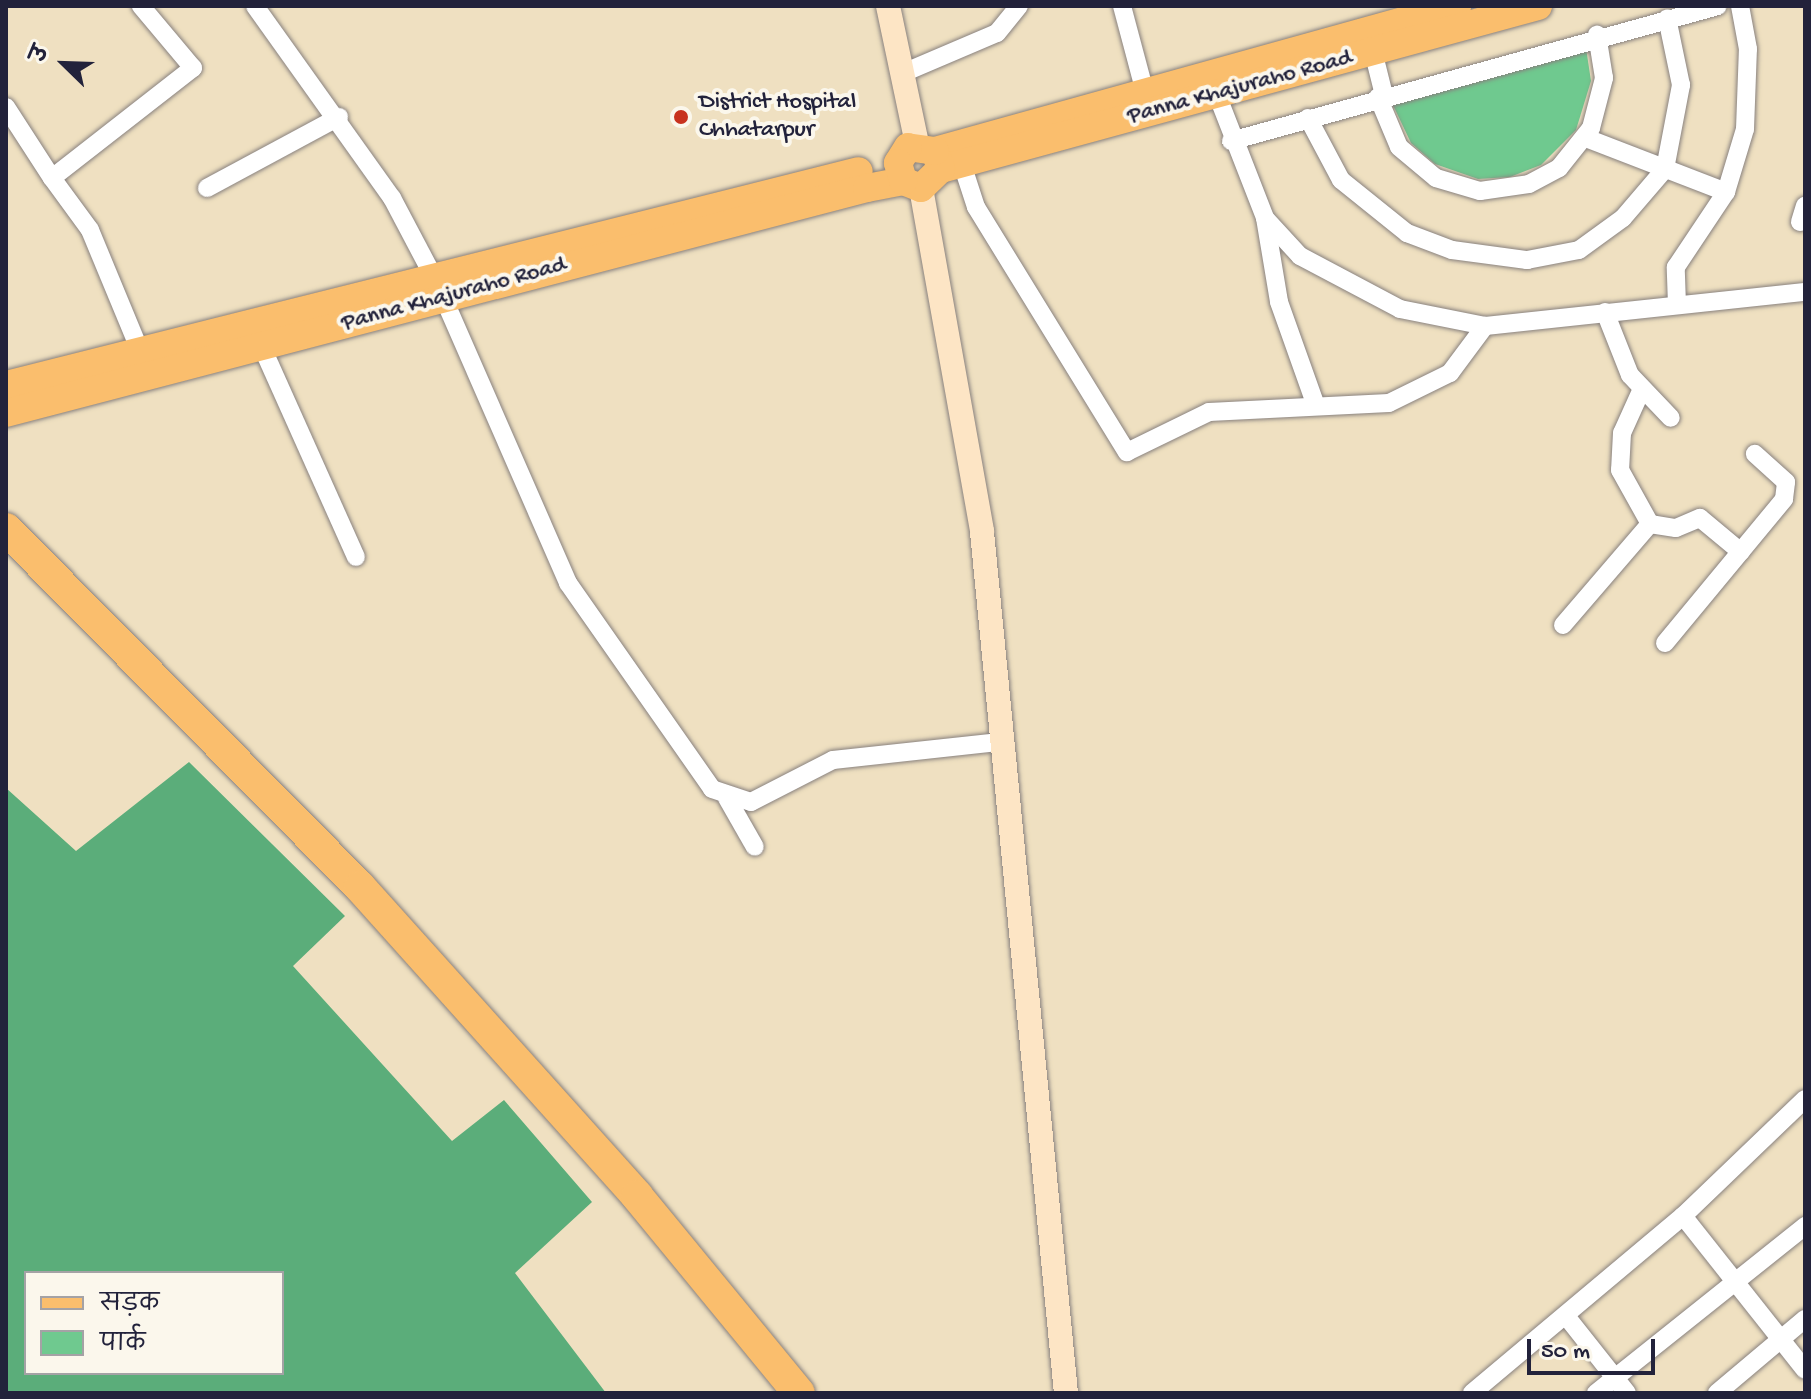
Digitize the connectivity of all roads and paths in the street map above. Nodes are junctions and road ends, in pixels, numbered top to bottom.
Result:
1 (141, 6) edge
2 (255, 6) edge
3 (888, 6) edge
4 (1019, 6) edge
5 (1122, 6) edge
6 (1457, 6) edge
7 (1538, 6) edge
8 (1718, 6) edge
9 (1740, 6) edge
10 (1667, 18) junction
11 (1597, 35) junction
12 (1373, 51) junction
13 (903, 73) junction
14 (1216, 92) junction
15 (1381, 96) junction
16 (1148, 100) junction
17 (6, 107) edge
18 (339, 117) junction
19 (1308, 118) junction
20 (1586, 138) junction
21 (1231, 141) junction
22 (925, 166) junction
23 (1665, 169) junction
24 (52, 178) junction
25 (207, 188) dead end
26 (1726, 192) junction
27 (1265, 218) junction
28 (438, 287) junction
29 (1805, 292) edge
30 (1677, 305) junction
31 (1605, 312) junction
32 (1485, 326) junction
33 (262, 347) junction
34 (140, 351) junction
35 (6, 385) edge
36 (1641, 391) junction
37 (1316, 406) junction
38 (6, 413) edge
39 (1671, 418) dead end
40 (1755, 454) dead end
41 (1650, 524) junction
42 (6, 529) edge
43 (1741, 552) junction
44 (356, 557) dead end
45 (1563, 625) dead end
46 (1665, 643) dead end
47 (1000, 742) junction
48 (727, 798) junction
49 (755, 847) dead end
50 (1805, 1099) edge
51 (1683, 1216) junction
52 (1805, 1226) edge
53 (1735, 1281) junction
54 (1566, 1316) junction
55 (1805, 1319) edge
56 (1781, 1340) junction
57 (1805, 1370) edge
58 (1615, 1377) junction
59 (799, 1393) edge
60 (1066, 1393) edge
61 (1472, 1393) edge
62 (1596, 1393) edge
63 (1627, 1393) edge
64 (1717, 1393) edge

1 - 24 street
2 - 18 street
3 - 13 main road
4 - 13 street
5 - 16 street
6 - 16 main road, Panna Khajuraho Road
7 - 12 main road, Panna Khajuraho Road
8 - 10 street
9 - 26 street
10 - 11 street
10 - 23 street
11 - 15 street
11 - 20 street
12 - 14 main road, Panna Khajuraho Road
12 - 15 street
13 - 22 main road
14 - 16 main road, Panna Khajuraho Road
14 - 21 street
15 - 19 street
15 - 20 street
16 - 22 main road, Panna Khajuraho Road
17 - 24 street
18 - 25 street
18 - 28 street
19 - 21 street
19 - 23 street
20 - 23 street
21 - 27 street
22 - 28 main road, Panna Khajuraho Road
22 - 37 street
22 - 47 main road
23 - 26 street
24 - 34 street
26 - 30 street
27 - 32 street
27 - 37 street
28 - 33 main road, Panna Khajuraho Road
28 - 34 main road, Panna Khajuraho Road
28 - 48 street
29 - 30 street
30 - 31 street
31 - 32 street
31 - 36 street
32 - 37 street
33 - 38 main road, Panna Khajuraho Road
33 - 44 street
34 - 35 main road, Panna Khajuraho Road
36 - 39 street
36 - 41 street
40 - 43 street
41 - 43 street
41 - 45 street
42 - 59 highway
43 - 46 street
47 - 48 street
47 - 60 main road
48 - 49 street
50 - 51 street
51 - 53 street
51 - 54 street
52 - 53 street
53 - 56 street
53 - 58 street
54 - 58 street
54 - 61 street
55 - 56 street
56 - 57 street
56 - 64 street
58 - 62 street
58 - 63 street

